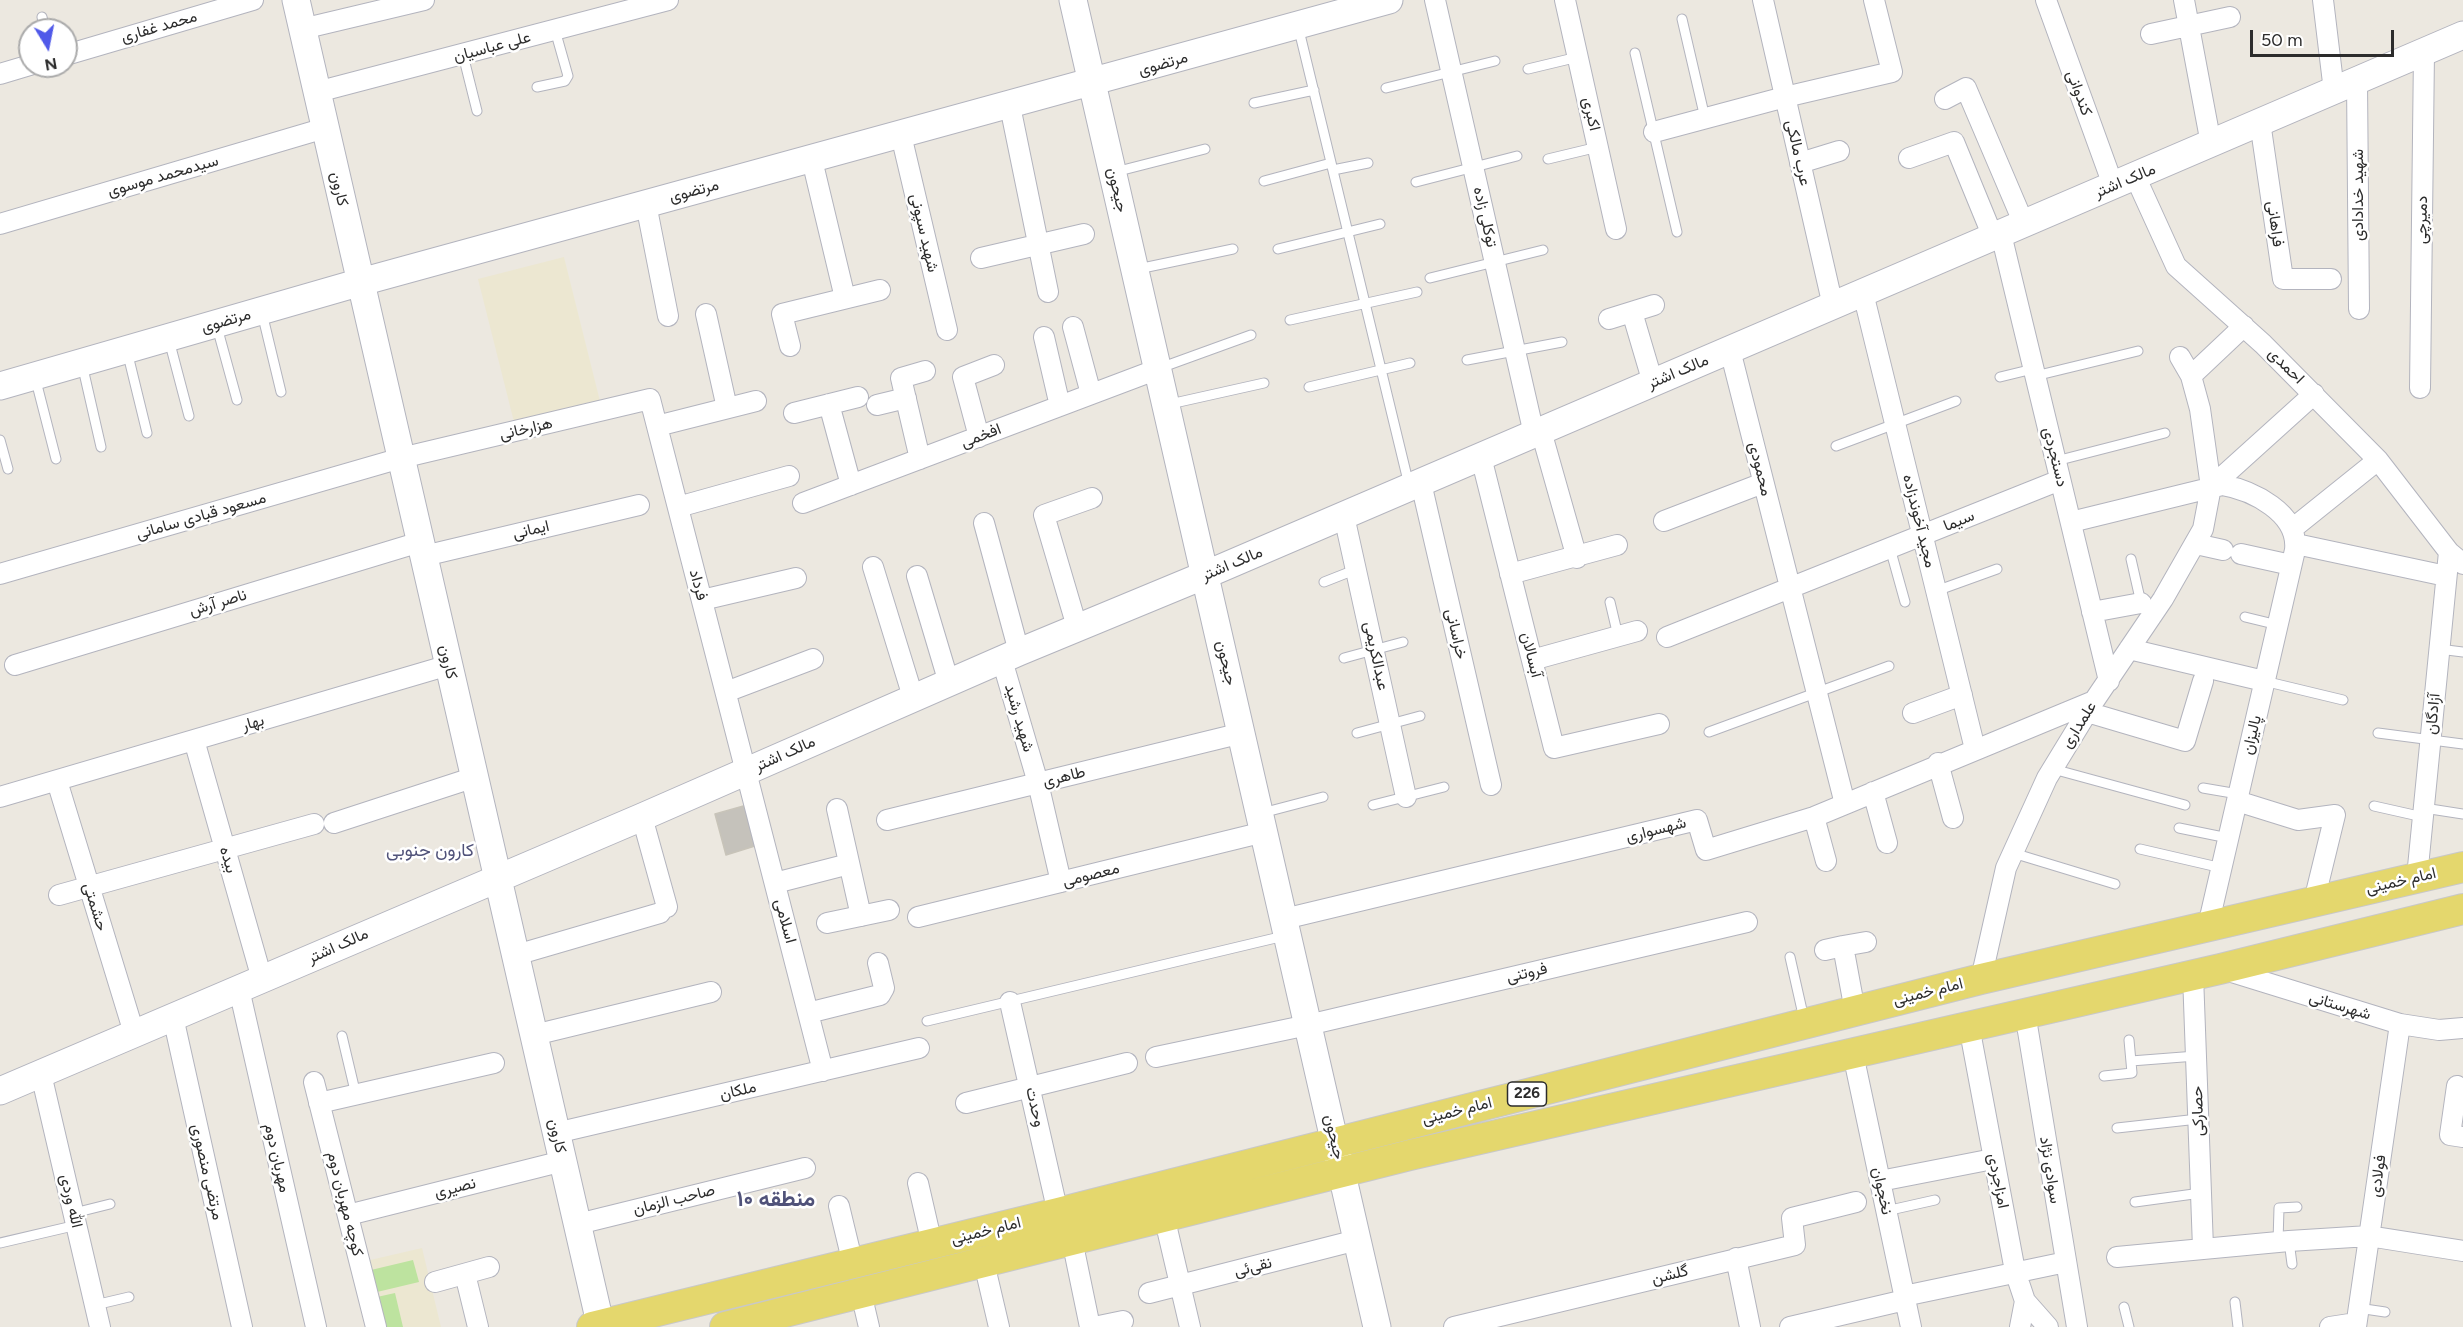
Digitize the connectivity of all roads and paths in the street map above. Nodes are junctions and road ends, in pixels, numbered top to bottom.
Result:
1 (296, 0) edge
2 (424, 0) edge
3 (1073, 0) edge
4 (1389, 0) edge
5 (1435, 0) edge
6 (1565, 0) edge
7 (1763, 0) edge
8 (1874, 0) edge
9 (2046, 0) edge
10 (2184, 0) edge
11 (2323, 0) edge
12 (661, 1) edge
13 (241, 2) edge
14 (1326, 9) edge
15 (2230, 17) dead end
16 (1682, 19) dead end
17 (1298, 26) junction
18 (2188, 26) junction
19 (302, 29) junction
20 (555, 30) junction
21 (2151, 34) dead end
22 (2463, 35) edge
23 (78, 51) edge
24 (2424, 52) junction
25 (1635, 53) dead end
26 (463, 55) junction
27 (1578, 57) junction
28 (1495, 61) dead end
29 (18, 69) edge
30 (1528, 69) dead end
31 (1452, 71) junction
32 (0, 74) edge
33 (1094, 83) junction
34 (2346, 86) junction
35 (537, 87) dead end
36 (1386, 88) dead end
37 (1314, 90) junction
38 (317, 92) junction
39 (1785, 97) junction
40 (1945, 99) dead end
41 (1254, 103) dead end
42 (1010, 106) junction
43 (477, 111) dead end
44 (1705, 118) junction
45 (2260, 122) junction
46 (325, 128) junction
47 (1654, 132) junction
48 (901, 135) junction
49 (2211, 144) junction
50 (1598, 147) junction
51 (1205, 148) dead end
52 (1839, 150) dead end
53 (1517, 156) dead end
54 (1909, 158) dead end
55 (1548, 159) dead end
56 (812, 160) junction
57 (1800, 162) junction
58 (1368, 163) dead end
59 (1332, 166) junction
60 (1473, 167) junction
61 (1113, 172) junction
62 (1264, 181) dead end
63 (2124, 181) junction
64 (1416, 182) dead end
65 (646, 204) junction
66 (0, 224) edge
67 (1380, 224) dead end
68 (1616, 229) dead end
69 (1348, 231) junction
70 (1677, 231) dead end
71 (2006, 232) junction
72 (1084, 234) dead end
73 (1039, 245) junction
74 (1233, 249) dead end
75 (1278, 249) dead end
76 (1543, 250) dead end
77 (981, 258) dead end
78 (1495, 260) junction
79 (1136, 270) junction
80 (1430, 278) dead end
81 (2331, 279) dead end
82 (360, 282) junction
83 (880, 290) dead end
84 (1048, 292) dead end
85 (1417, 292) dead end
86 (1863, 293) junction
87 (845, 298) junction
88 (1365, 302) junction
89 (1653, 305) dead end
90 (1833, 306) junction
91 (2359, 309) dead end
92 (261, 311) junction
93 (1632, 312) junction
94 (706, 314) dead end
95 (669, 316) dead end
96 (1609, 319) dead end
97 (1290, 320) dead end
98 (216, 324) junction
99 (2244, 326) junction
100 (1073, 327) dead end
101 (947, 330) dead end
102 (1251, 335) dead end
103 (1044, 337) dead end
104 (168, 338) junction
105 (1562, 342) dead end
106 (790, 346) dead end
107 (127, 349) junction
108 (1730, 350) junction
109 (1515, 351) junction
110 (2138, 351) dead end
111 (2180, 357) dead end
112 (1467, 360) dead end
113 (81, 362) junction
114 (1410, 363) dead end
115 (994, 365) dead end
116 (1158, 369) junction
117 (1382, 370) junction
118 (925, 371) dead end
119 (2034, 372) junction
120 (35, 376) junction
121 (2191, 376) junction
122 (2000, 377) dead end
123 (1264, 383) dead end
124 (1653, 383) junction
125 (0, 386) edge
126 (1309, 387) dead end
127 (2420, 388) dead end
128 (281, 392) dead end
129 (1091, 394) junction
130 (2314, 394) junction
131 (858, 397) dead end
132 (906, 398) junction
133 (650, 399) joint
134 (237, 400) dead end
135 (756, 401) dead end
136 (1956, 401) dead end
137 (829, 404) junction
138 (877, 405) dead end
139 (1167, 405) junction
140 (1060, 406) junction
141 (727, 408) junction
142 (794, 413) dead end
143 (189, 416) dead end
144 (1894, 423) junction
145 (657, 426) junction
146 (147, 433) dead end
147 (1538, 433) junction
148 (2165, 433) dead end
149 (979, 437) junction
150 (0, 440) edge
151 (1836, 446) dead end
152 (101, 447) dead end
153 (1481, 457) junction
154 (401, 458) junction
155 (56, 459) dead end
156 (920, 459) junction
157 (2378, 460) junction
158 (8, 469) dead end
159 (2058, 470) junction
160 (789, 476) dead end
161 (1763, 483) junction
162 (851, 485) junction
163 (1415, 485) junction
164 (2211, 487) junction
165 (1092, 498) dead end
166 (803, 503) dead end
167 (639, 505) dead end
168 (678, 507) junction
169 (1344, 516) junction
170 (1664, 521) dead end
171 (2070, 522) junction
172 (984, 523) dead end
173 (1922, 535) junction
174 (2294, 537) junction
175 (2196, 544) junction
176 (1617, 545) dead end
177 (1890, 548) junction
178 (422, 549) junction
179 (1577, 558) junction
180 (2456, 558) edge
181 (2131, 559) dead end
182 (2291, 565) junction
183 (873, 567) dead end
184 (1357, 569) junction
185 (1997, 569) dead end
186 (0, 574) edge
187 (1510, 574) junction
188 (1205, 575) junction
189 (917, 576) dead end
190 (2446, 576) junction
191 (796, 578) dead end
192 (1324, 582) dead end
193 (1790, 588) junction
194 (1936, 591) junction
195 (702, 600) junction
196 (1610, 602) dead end
197 (1905, 602) dead end
198 (2141, 603) joint
199 (2092, 612) junction
200 (2245, 617) dead end
201 (2278, 625) junction
202 (1077, 627) junction
203 (1637, 631) dead end
204 (1618, 636) junction
205 (1667, 637) dead end
206 (1403, 642) dead end
207 (2129, 649) junction
208 (2439, 649) junction
209 (1374, 650) junction
210 (2463, 652) edge
211 (1010, 656) junction
212 (1344, 657) dead end
213 (813, 659) dead end
214 (1532, 660) junction
215 (15, 665) dead end
216 (449, 665) junction
217 (1890, 666) dead end
218 (2109, 681) junction
219 (2203, 681) dead end
220 (2264, 681) junction
221 (949, 683) junction
222 (726, 692) junction
223 (1817, 692) junction
224 (1962, 695) junction
225 (913, 697) junction
226 (2343, 700) dead end
227 (2091, 706) junction
228 (1913, 713) dead end
229 (1420, 716) dead end
230 (1390, 723) junction
231 (1659, 724) dead end
232 (1709, 732) dead end
233 (1357, 733) dead end
234 (2378, 733) dead end
235 (1242, 734) junction
236 (194, 740) junction
237 (2430, 740) junction
238 (2463, 744) edge
239 (1975, 749) junction
240 (1938, 763) junction
241 (2052, 769) junction
242 (746, 771) junction
243 (475, 777) junction
244 (57, 781) junction
245 (1038, 783) junction
246 (1491, 785) dead end
247 (1444, 787) dead end
248 (2203, 788) dead end
249 (1873, 792) junction
250 (0, 797) edge
251 (1323, 797) dead end
252 (1406, 797) junction
253 (2238, 798) junction
254 (1845, 804) junction
255 (1373, 805) dead end
256 (2185, 805) dead end
257 (2374, 806) dead end
258 (837, 809) dead end
259 (2423, 812) junction
260 (2463, 814) edge
261 (642, 817) junction
262 (1814, 817) junction
263 (1953, 818) dead end
264 (887, 820) dead end
265 (334, 823) dead end
266 (1262, 823) junction
267 (314, 824) dead end
268 (2180, 828) dead end
269 (2228, 838) junction
270 (1887, 843) dead end
271 (2140, 849) dead end
272 (225, 850) junction
273 (2013, 853) junction
274 (1826, 861) dead end
275 (849, 864) junction
276 (2463, 867) edge
277 (2222, 868) junction
278 (498, 877) junction
279 (2417, 877) junction
280 (1061, 882) junction
281 (775, 883) junction
282 (2115, 884) dead end
283 (90, 887) junction
284 (59, 896) dead end
285 (2314, 901) junction
286 (2463, 909) edge
287 (889, 910) dead end
288 (861, 916) junction
289 (918, 917) dead end
290 (827, 922) dead end
291 (1747, 922) dead end
292 (2208, 926) junction
293 (1286, 927) junction
294 (1866, 942) dead end
295 (516, 955) junction
296 (1790, 957) dead end
297 (878, 963) dead end
298 (2206, 972) junction
299 (1981, 979) junction
300 (251, 984) junction
301 (711, 992) dead end
302 (1010, 1002) junction
303 (1855, 1011) junction
304 (808, 1013) junction
305 (2025, 1014) junction
306 (173, 1017) junction
307 (927, 1021) dead end
308 (1308, 1024) junction
309 (1805, 1024) junction
310 (2400, 1024) junction
311 (1969, 1026) junction
312 (2463, 1028) edge
313 (134, 1033) junction
314 (534, 1035) junction
315 (342, 1036) dead end
316 (2129, 1040) dead end
317 (919, 1048) dead end
318 (1853, 1054) junction
319 (2196, 1056) junction
320 (1156, 1057) dead end
321 (2131, 1061) junction
322 (494, 1063) dead end
323 (1127, 1063) dead end
324 (823, 1071) junction
325 (41, 1074) junction
326 (2104, 1076) dead end
327 (314, 1082) dead end
328 (2457, 1086) dead end
329 (1030, 1088) junction
330 (0, 1091) edge
331 (356, 1095) junction
332 (966, 1102) dead end
333 (319, 1104) junction
334 (2198, 1119) junction
335 (1420, 1120) junction
336 (2117, 1128) dead end
337 (556, 1133) junction
338 (2463, 1137) edge
339 (1335, 1142) junction
340 (1426, 1152) junction
341 (1993, 1159) junction
342 (563, 1161) junction
343 (805, 1168) dead end
344 (1342, 1172) junction
345 (1880, 1181) junction
346 (918, 1183) dead end
347 (2201, 1193) junction
348 (1935, 1200) dead end
349 (1856, 1202) dead end
350 (2135, 1202) dead end
351 (110, 1204) dead end
352 (839, 1206) dead end
353 (2297, 1208) dead end
354 (1886, 1211) junction
355 (1058, 1213) junction
356 (348, 1215) junction
357 (1164, 1216) junction
358 (75, 1219) junction
359 (578, 1224) junction
360 (2369, 1236) junction
361 (1072, 1240) junction
362 (1358, 1240) junction
363 (2284, 1241) junction
364 (0, 1243) edge
365 (932, 1244) junction
366 (2203, 1248) junction
367 (2463, 1251) edge
368 (2117, 1257) dead end
369 (1736, 1258) junction
370 (2066, 1262) junction
371 (984, 1263) junction
372 (853, 1264) junction
373 (2292, 1264) dead end
374 (489, 1267) dead end
375 (2015, 1271) junction
376 (465, 1274) junction
377 (435, 1282) dead end
378 (1180, 1285) junction
379 (861, 1293) junction
380 (1149, 1293) dead end
381 (129, 1297) dead end
382 (1904, 1298) junction
383 (2025, 1301) junction
384 (2235, 1302) dead end
385 (95, 1305) junction
386 (2124, 1307) dead end
387 (2385, 1312) dead end
388 (791, 1319) edge
389 (2357, 1320) edge
390 (1123, 1321) dead end
391 (598, 1326) edge
392 (737, 1326) edge
393 (1371, 1326) edge
394 (100, 1327) edge
395 (242, 1327) edge
396 (316, 1327) edge
397 (376, 1327) edge
398 (478, 1327) edge
399 (869, 1327) edge
400 (999, 1327) edge
401 (1092, 1327) edge
402 (1190, 1327) edge
403 (1454, 1327) edge
404 (1750, 1327) edge
405 (1790, 1327) edge
406 (1911, 1327) edge
407 (2020, 1327) edge
408 (2048, 1327) edge
409 (2077, 1327) edge
410 (2128, 1327) edge
411 (2238, 1327) edge
412 (2330, 1327) edge

1 - 19 main road, کارون
2 - 19 street
3 - 33 main road, جیحون
4 - 14 main road, مرتضوی
5 - 31 street, توکلی زاده
6 - 27 street, اکبری
7 - 39 street, عرب مالکی
8 - 39 street
9 - 63 street, کندوانی
10 - 18 street
11 - 34 street, شهید خدادادی
12 - 20 street, علی عباسیان
13 - 23 street, محمد غفاری
14 - 17 main road, مرتضوی
15 - 18 street
16 - 44 lane
17 - 33 main road, مرتضوی
17 - 37 lane
18 - 21 street
18 - 49 street
19 - 38 main road, کارون
20 - 26 street, علی عباسیان
20 - 35 lane
22 - 24 main road, مالک اشتر
24 - 34 main road, مالک اشتر
24 - 127 street, دمیرچی
25 - 47 lane
26 - 38 street, علی عباسیان
26 - 43 lane
27 - 30 lane
27 - 50 street, اکبری
28 - 31 lane
29 - 32 street
31 - 36 lane
31 - 60 street, توکلی زاده
33 - 42 main road, مرتضوی
33 - 61 main road, جیحون
34 - 45 main road, مالک اشتر
34 - 91 street, شهید خدادادی
37 - 41 lane
37 - 59 lane
38 - 46 main road, کارون
39 - 44 street
39 - 57 street, عرب مالکی
40 - 71 street
42 - 48 main road, مرتضوی
42 - 73 street
44 - 47 street
45 - 49 main road, مالک اشتر
45 - 81 street, فراهانی
46 - 66 street, سیدمحمد موسوی
46 - 82 main road, کارون
47 - 70 lane
48 - 56 main road, مرتضوی
48 - 101 street, شهید سپونی
49 - 63 main road, مالک اشتر
50 - 55 lane
50 - 68 street, اکبری
51 - 61 lane
52 - 57 street
53 - 60 lane
54 - 71 street
56 - 65 main road, مرتضوی
56 - 87 street
57 - 90 street, عرب مالکی
58 - 59 lane
59 - 62 lane
59 - 69 lane
60 - 64 lane
60 - 78 street, توکلی زاده
61 - 79 main road, جیحون
63 - 71 main road, مالک اشتر
63 - 99 street, احمدی
65 - 82 main road, مرتضوی
65 - 95 street
67 - 69 lane
69 - 75 lane
69 - 88 lane
71 - 86 main road, مالک اشتر
71 - 119 street, دستجردی
72 - 73 street
73 - 77 street
73 - 84 street
74 - 79 lane
76 - 78 lane
78 - 80 lane
78 - 109 street, توکلی زاده
79 - 116 main road, جیحون
82 - 92 main road, مرتضوی
82 - 154 main road, کارون
83 - 87 street
85 - 88 lane
86 - 90 main road, مالک اشتر
86 - 144 street, مجید آخوندزاده
87 - 106 street
88 - 97 lane
88 - 117 lane
89 - 93 street
90 - 108 main road, مالک اشتر
92 - 98 main road, مرتضوی
92 - 128 lane
93 - 96 street
93 - 124 street
94 - 141 street
98 - 104 main road, مرتضوی
98 - 134 lane
99 - 121 street
99 - 130 street, احمدی
100 - 129 street
102 - 116 lane
103 - 140 street
104 - 107 main road, مرتضوی
104 - 143 lane
105 - 109 lane
107 - 113 main road, مرتضوی
107 - 146 lane
108 - 124 main road, مالک اشتر
108 - 161 street, محمودی
109 - 112 lane
109 - 147 street, توکلی زاده
110 - 119 lane
111 - 121 street, علمداری
113 - 120 main road, مرتضوی
113 - 152 lane
114 - 117 lane
115 - 149 street
116 - 129 street, افخمی
116 - 139 main road, جیحون
117 - 126 lane
117 - 163 lane
118 - 132 street
119 - 122 lane
119 - 159 street, دستجردی
120 - 125 main road, مرتضوی
120 - 155 lane
121 - 164 street, علمداری
123 - 139 lane
124 - 147 main road, مالک اشتر
129 - 140 street, افخمی
130 - 157 street, احمدی
130 - 164 street
131 - 137 street
132 - 138 street
132 - 156 street
133 - 145 street, فرداد
133 - 154 street, هزارخانی
135 - 141 street
136 - 144 lane
137 - 142 street
137 - 162 street
139 - 188 main road, جیحون
140 - 149 street, افخمی
141 - 145 street
144 - 151 lane
144 - 173 street, مجید آخوندزاده
145 - 168 street, فرداد
147 - 153 main road, مالک اشتر
147 - 179 street, توکلی زاده
148 - 159 lane
149 - 156 street, افخمی
150 - 158 lane
153 - 163 main road, مالک اشتر
153 - 187 street, آبسالان
154 - 178 main road, کارون
154 - 186 street, مسعود قبادی سامانی
156 - 162 street, افخمی
157 - 174 street
157 - 180 street, احمدی
159 - 171 street, دستجردی
159 - 173 street, سیما
160 - 168 street
161 - 170 street
161 - 193 street, محمودی
162 - 166 street, افخمی
163 - 169 main road, مالک اشتر
163 - 246 street, خراسانی
164 - 171 street
164 - 174 street
164 - 175 street, علمداری
165 - 202 street
167 - 178 street, ایمانی
168 - 195 street, فرداد
169 - 184 street, عبدالکریمی
169 - 188 main road, مالک اشتر
171 - 199 street, دستجردی
172 - 211 street, شهید رشید
173 - 177 street, سیما
173 - 194 street, مجید آخوندزاده
174 - 182 street, پالیزان
174 - 190 street
175 - 182 street
175 - 207 street, علمداری
176 - 179 street
177 - 193 street, سیما
177 - 197 lane
178 - 215 street, ناصر آرش
178 - 216 main road, کارون
179 - 187 street
180 - 190 street, آزادگان
181 - 198 lane
182 - 201 street, پالیزان
183 - 225 street
184 - 192 lane
184 - 209 street, عبدالکریمی
185 - 194 lane
187 - 214 street, آبسالان
188 - 202 main road, مالک اشتر
188 - 235 main road, جیحون
189 - 221 street
190 - 208 street, آزادگان
191 - 195 street
193 - 205 street
193 - 223 street, محمودی
194 - 224 street, مجید آخوندزاده
195 - 222 street, فرداد
196 - 204 lane
198 - 199 street
199 - 218 street, دستجردی
200 - 201 lane
201 - 220 street, پالیزان
202 - 211 main road, مالک اشتر
203 - 204 street
204 - 214 street
206 - 209 lane
207 - 218 street, علمداری
207 - 220 street
208 - 210 lane
208 - 237 street, آزادگان
209 - 212 lane
209 - 230 street, عبدالکریمی
211 - 221 main road, مالک اشتر
211 - 245 street, شهید رشید
213 - 222 street
214 - 231 street, آبسالان
216 - 236 street, بهار
216 - 243 main road, کارون
217 - 223 lane
218 - 227 street, علمداری
219 - 227 street
220 - 226 lane
220 - 253 street, پالیزان
221 - 225 main road, مالک اشتر
222 - 242 street, فرداد
223 - 232 lane
223 - 254 street, محمودی
224 - 228 street
224 - 239 street, مجید آخوندزاده
225 - 242 main road, مالک اشتر
227 - 239 street, شهسواری
227 - 241 street, علمداری
229 - 230 lane
230 - 233 lane
230 - 252 street, عبدالکریمی
234 - 237 lane
235 - 245 street, طاهری
235 - 266 main road, جیحون
236 - 244 street, بهار
236 - 272 street, بیده
237 - 238 lane
237 - 259 street, آزادگان
239 - 240 street, شهسواری
240 - 249 street, شهسواری
240 - 263 street
241 - 256 lane
241 - 273 street, علمداری
242 - 261 main road, مالک اشتر
242 - 281 street, اسلامی
243 - 265 street
243 - 278 main road, کارون
244 - 250 street, بهار
244 - 283 street, حشمتی
245 - 264 street, طاهری
245 - 280 street, شهید رشید
247 - 252 lane
248 - 253 lane
249 - 254 street, شهسواری
249 - 270 street
251 - 266 lane
252 - 255 lane
253 - 269 street, پالیزان
253 - 285 street
254 - 262 street, شهسواری
257 - 259 lane
258 - 275 street
259 - 260 lane
259 - 279 street, آزادگان
261 - 278 main road, مالک اشتر
261 - 295 street
262 - 274 street
262 - 293 street, شهسواری
266 - 280 street, معصومی
266 - 293 main road, جیحون
267 - 272 street
268 - 269 lane
269 - 277 street, پالیزان
271 - 277 lane
272 - 283 street
272 - 300 street, بیده
273 - 282 lane
273 - 299 street, علمداری
275 - 281 street
275 - 288 street
276 - 279 main road, امام خمینی / 226
277 - 292 street, پالیزان
278 - 295 main road, کارون
278 - 300 main road, مالک اشتر
279 - 285 main road, امام خمینی / 226
280 - 289 street, معصومی
281 - 304 street, اسلامی
283 - 284 street
283 - 313 street, حشمتی
285 - 292 main road, امام خمینی / 226
286 - 298 main road, امام خمینی / 226
287 - 288 street
288 - 290 street
291 - 308 street, فروتنی
292 - 299 main road, امام خمینی / 226
293 - 302 lane
293 - 308 main road, جیحون
294 - 303 street
295 - 314 main road, کارون
296 - 309 lane
297 - 304 street
298 - 305 main road, امام خمینی / 226
298 - 310 street, شهرستانی
298 - 319 street, حصارکی
299 - 303 main road, امام خمینی / 226
300 - 306 main road, مالک اشتر
300 - 396 street, مهربان دوم
301 - 314 street
302 - 307 lane
302 - 329 street, وحدت
303 - 309 main road, امام خمینی / 226
304 - 324 street, اسلامی
305 - 311 main road, امام خمینی / 226
305 - 370 street, سوادی نژاد
306 - 313 main road, مالک اشتر
306 - 395 street, مرتضی منصوری
308 - 320 street, فروتنی
308 - 339 main road, جیحون
309 - 335 main road, امام خمینی / 226
310 - 312 street, شهرستانی
310 - 360 street, فولادی
311 - 318 main road, امام خمینی / 226
311 - 341 street, امزاجردی
313 - 325 main road, مالک اشتر
314 - 337 main road, کارون
315 - 331 lane
316 - 321 lane
317 - 324 street, ملکان
318 - 340 main road, امام خمینی / 226
318 - 345 street, نخجوان
319 - 321 lane
319 - 334 street, حصارکی
321 - 326 lane
322 - 331 street
323 - 329 street
324 - 337 street, ملکان
325 - 330 main road, مالک اشتر
325 - 358 street, الله وردی
327 - 333 street, کوچه مهربان دوم
328 - 338 street
329 - 332 street
329 - 355 street, وحدت
331 - 333 street
333 - 356 street, کوچه مهربان دوم
334 - 336 lane
334 - 347 street, حصارکی
335 - 339 main road, امام خمینی / 226
335 - 340 main road
337 - 342 main road, کارون
339 - 344 main road, جیحون
339 - 355 main road, امام خمینی / 226
340 - 344 main road, امام خمینی / 226
341 - 345 street
341 - 375 street, امزاجردی
342 - 356 street, نصیری
342 - 359 main road, کارون
343 - 359 street, صاحب الزمان
344 - 357 main road, امام خمینی / 226
344 - 362 main road, جیحون
345 - 354 street, نخجوان
346 - 365 street
347 - 350 lane
347 - 366 street, حصارکی
348 - 354 lane
349 - 369 street, گلشن
351 - 358 lane
352 - 372 street
353 - 363 lane
354 - 382 street, نخجوان
355 - 365 main road, امام خمینی / 226
356 - 397 street, کوچه مهربان دوم
357 - 361 main road, امام خمینی / 226
357 - 378 street
358 - 364 lane
358 - 385 street, الله وردی
359 - 391 main road, کارون
360 - 363 street
360 - 367 street
360 - 389 street, فولادی
361 - 371 main road, امام خمینی / 226
361 - 401 street
362 - 378 street, نقی‌ئی
362 - 393 main road, جیحون
363 - 366 street
363 - 373 lane
365 - 372 main road, امام خمینی / 226
366 - 368 street
369 - 403 street, گلشن
369 - 404 street
370 - 375 street
370 - 409 street, سوادی نژاد
371 - 379 main road, امام خمینی / 226
371 - 400 street
372 - 391 main road, امام خمینی / 226
374 - 376 street
375 - 382 street
375 - 383 street, امزاجردی
376 - 377 street
376 - 398 street
378 - 380 street, نقی‌ئی
378 - 402 street
379 - 388 main road, امام خمینی / 226
379 - 399 street
381 - 385 lane
382 - 405 street
382 - 406 street, نخجوان
383 - 407 street
383 - 408 street, امزاجردی
384 - 411 lane
385 - 394 street, الله وردی
386 - 410 lane
387 - 389 lane
388 - 392 main road, امام خمینی / 226
389 - 412 street
390 - 401 street

